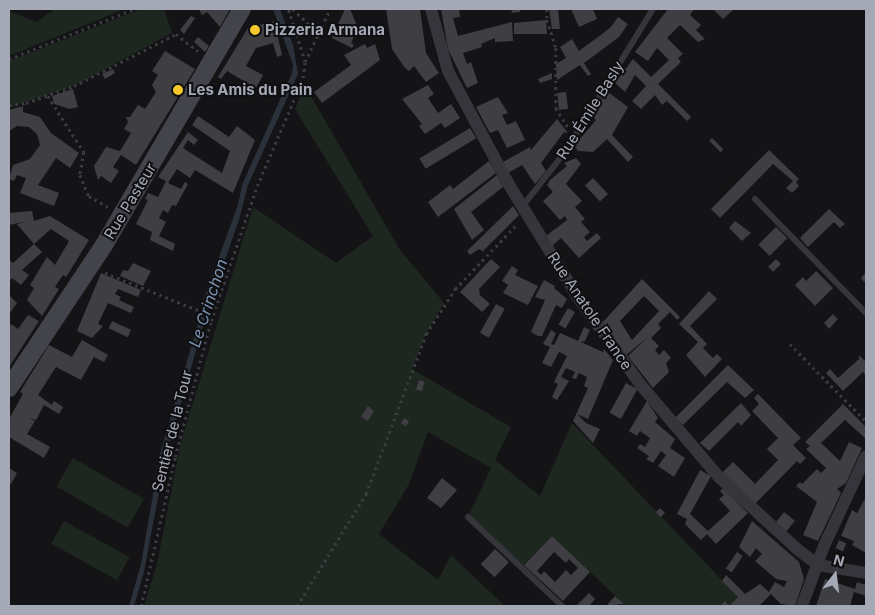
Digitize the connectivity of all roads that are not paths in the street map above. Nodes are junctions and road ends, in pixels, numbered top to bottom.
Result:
1 (242, 9) edge
2 (431, 9) edge
3 (653, 9) edge
4 (755, 199) dead end
5 (524, 211) junction
6 (866, 314) edge
7 (9, 388) edge
8 (866, 456) edge
9 (468, 517) dead end
10 (818, 565) junction
11 (866, 573) edge
12 (562, 606) edge
13 (802, 606) edge

1 - 7 street, Rue Pasteur
2 - 5 street, Rue Anatole France
3 - 5 lane, Rue Émile Basly
4 - 6 lane
5 - 10 street, Rue Anatole France
8 - 10 street
9 - 12 lane
10 - 11 street
10 - 13 street

